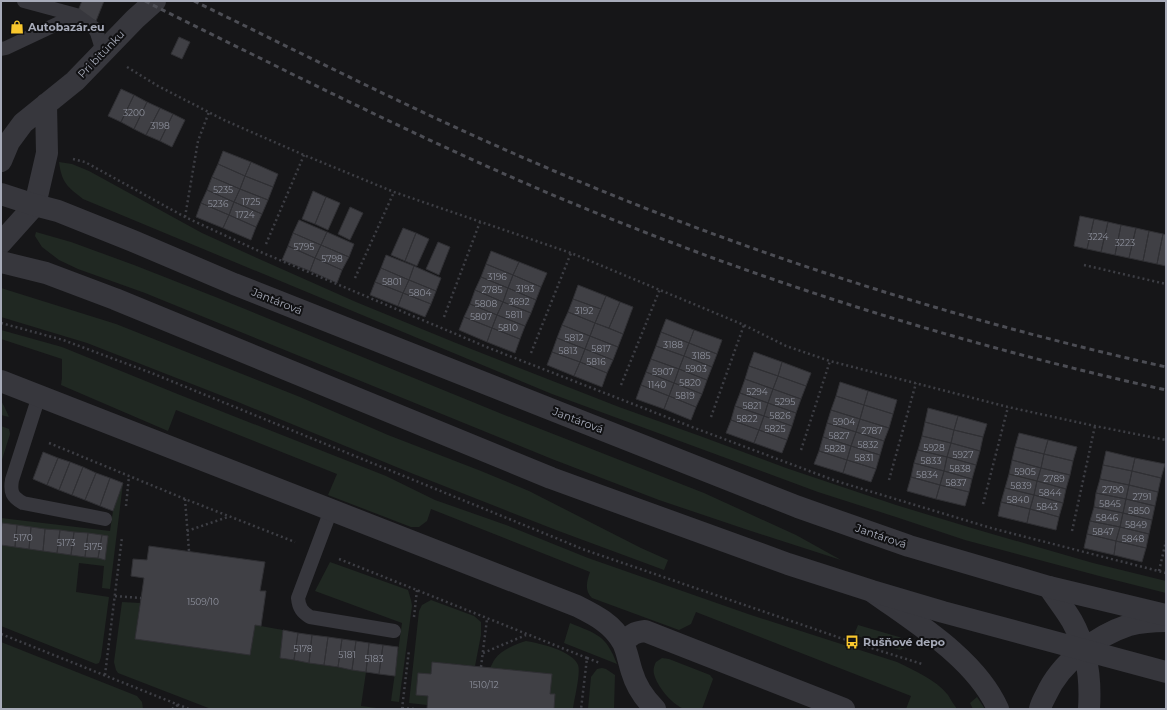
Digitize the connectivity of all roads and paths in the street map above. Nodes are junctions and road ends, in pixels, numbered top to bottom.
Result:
1 (24, 1) edge
2 (155, 1) edge
3 (76, 15) junction
4 (1, 49) edge
5 (102, 52) junction
6 (46, 104) junction
7 (209, 112) junction
8 (47, 153) junction
9 (304, 155) junction
10 (1, 161) edge
11 (394, 192) junction
12 (1, 194) edge
13 (35, 205) junction
14 (185, 217) junction
15 (480, 222) junction
16 (1, 243) edge
17 (266, 244) dead end
18 (571, 253) junction
19 (1, 262) edge
20 (1084, 265) dead end
21 (356, 278) dead end
22 (1166, 284) edge
23 (660, 289) junction
24 (444, 317) dead end
25 (1, 323) edge
26 (744, 325) junction
27 (531, 353) dead end
28 (830, 361) junction
29 (1, 382) edge
30 (916, 383) junction
31 (622, 385) dead end
32 (39, 396) junction
33 (1008, 406) junction
34 (711, 417) dead end
35 (1095, 426) junction
36 (1166, 440) edge
37 (801, 450) dead end
38 (129, 476) dead end
39 (889, 480) dead end
40 (185, 499) dead end
41 (983, 504) dead end
42 (126, 506) dead end
43 (331, 510) junction
44 (229, 516) dead end
45 (105, 519) dead end
46 (187, 531) junction
47 (1072, 532) dead end
48 (122, 536) dead end
49 (1166, 541) edge
50 (190, 551) dead end
51 (1159, 572) junction
52 (1166, 573) edge
53 (1049, 587) junction
54 (872, 592) junction
55 (115, 596) junction
56 (141, 598) dead end
57 (1166, 615) edge
58 (487, 619) dead end
59 (1166, 621) edge
60 (394, 631) dead end
61 (1, 634) edge
62 (527, 634) dead end
63 (623, 643) junction
64 (1083, 650) junction
65 (482, 654) junction
66 (924, 665) dead end
67 (481, 667) dead end
68 (1166, 672) edge
69 (105, 675) junction
70 (178, 705) junction
71 (650, 707) edge
72 (402, 708) dead end
73 (172, 709) edge
74 (189, 709) edge
75 (414, 709) edge
76 (844, 709) edge
77 (998, 709) edge
78 (1040, 709) edge
79 (1089, 709) edge

1 - 3 lane
2 - 5 street, Pri bitúnku
3 - 4 lane
3 - 5 lane
5 - 6 street, Pri bitúnku
5 - 7 path
6 - 8 street
6 - 10 street, Pri bitúnku
7 - 9 path
7 - 14 path
8 - 13 street
8 - 14 path
9 - 11 path
9 - 17 path
11 - 15 path
11 - 21 path
12 - 13 street, Jantárová
13 - 16 street
13 - 53 street, Jantárová
14 - 51 path
15 - 18 path
15 - 24 path
18 - 23 path
18 - 27 path
19 - 54 street
20 - 22 path
23 - 26 path
23 - 31 path
25 - 66 path
26 - 28 path
26 - 34 path
28 - 30 path
28 - 37 path
29 - 32 street
30 - 33 path
30 - 39 path
32 - 43 street
32 - 45 lane
33 - 35 path
33 - 41 path
35 - 36 path
35 - 47 path
38 - 42 path
40 - 46 path
43 - 60 lane
43 - 63 street
44 - 46 path
46 - 50 path
48 - 55 path
49 - 51 path
51 - 52 path
53 - 57 street, Jantárová
53 - 64 street
54 - 64 street
54 - 77 street
55 - 56 path
55 - 69 path
58 - 65 path
59 - 64 street
61 - 69 path
62 - 65 path
63 - 71 street
63 - 76 street
64 - 68 street
64 - 78 street
64 - 79 street
65 - 67 path
69 - 70 path
70 - 73 path
70 - 74 path
72 - 75 path

